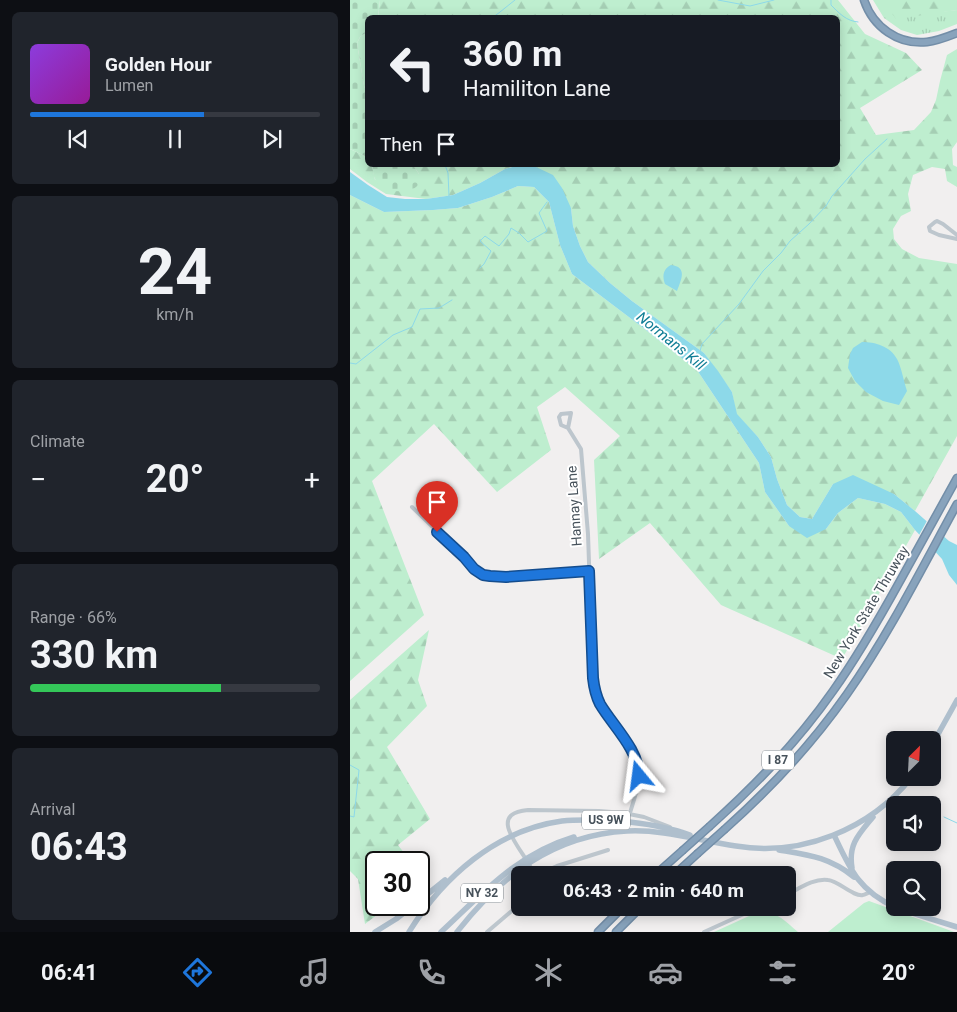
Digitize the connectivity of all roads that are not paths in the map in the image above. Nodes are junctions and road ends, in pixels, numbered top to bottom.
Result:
1 (866, 0) edge
2 (957, 31) edge
3 (957, 237) edge
4 (568, 428) dead end
5 (957, 478) edge
6 (957, 504) edge
7 (412, 507) dead end
8 (589, 571) junction
9 (957, 700) edge
10 (940, 731) edge
11 (904, 786) edge
12 (881, 808) junction
13 (630, 814) junction
14 (677, 830) junction
15 (834, 835) junction
16 (511, 836) junction
17 (701, 839) junction
18 (770, 848) junction
19 (608, 850) dead end
20 (528, 860) junction
21 (531, 866) edge
22 (557, 866) edge
23 (665, 866) edge
24 (684, 866) edge
25 (459, 871) junction
26 (853, 872) junction
27 (859, 880) junction
28 (796, 890) edge
29 (430, 892) edge
30 (870, 892) junction
31 (886, 903) edge
32 (511, 912) edge
33 (400, 916) edge
34 (614, 916) edge
35 (632, 916) edge
36 (739, 916) edge
37 (921, 916) edge
38 (957, 927) edge
39 (375, 932) edge
40 (409, 932) edge
41 (441, 932) edge
42 (457, 932) edge
43 (487, 932) edge
44 (598, 932) edge
45 (616, 932) edge
46 (704, 932) edge

1 - 2 highway
3 - 3 street
4 - 8 street, Hannay Lane
5 - 23 highway, New York State Thruway / I 87, bridge
6 - 24 highway, New York State Thruway / I 87, bridge
7 - 8 street
8 - 13 street, Hannay Lane
9 - 10 main road
11 - 12 main road, US 9W
12 - 15 main road, US 9W
12 - 26 main road
13 - 14 street
13 - 16 street
14 - 16 main road, US 9W
14 - 17 main road, US 9W
15 - 18 main road, US 9W
15 - 26 main road
16 - 20 street
16 - 25 main road, US 9W
17 - 18 main road, US 9W
17 - 20 main road, US 9W
18 - 27 main road
19 - 22 street
20 - 21 street
20 - 41 main road, NY 32
20 - 42 main road, US 9W
25 - 29 main road, NY 32
25 - 40 main road, US 9W
26 - 27 main road
27 - 30 main road
28 - 30 street
30 - 31 main road
32 - 43 street
33 - 39 main road
34 - 44 highway
35 - 45 highway
36 - 46 street
37 - 38 main road

